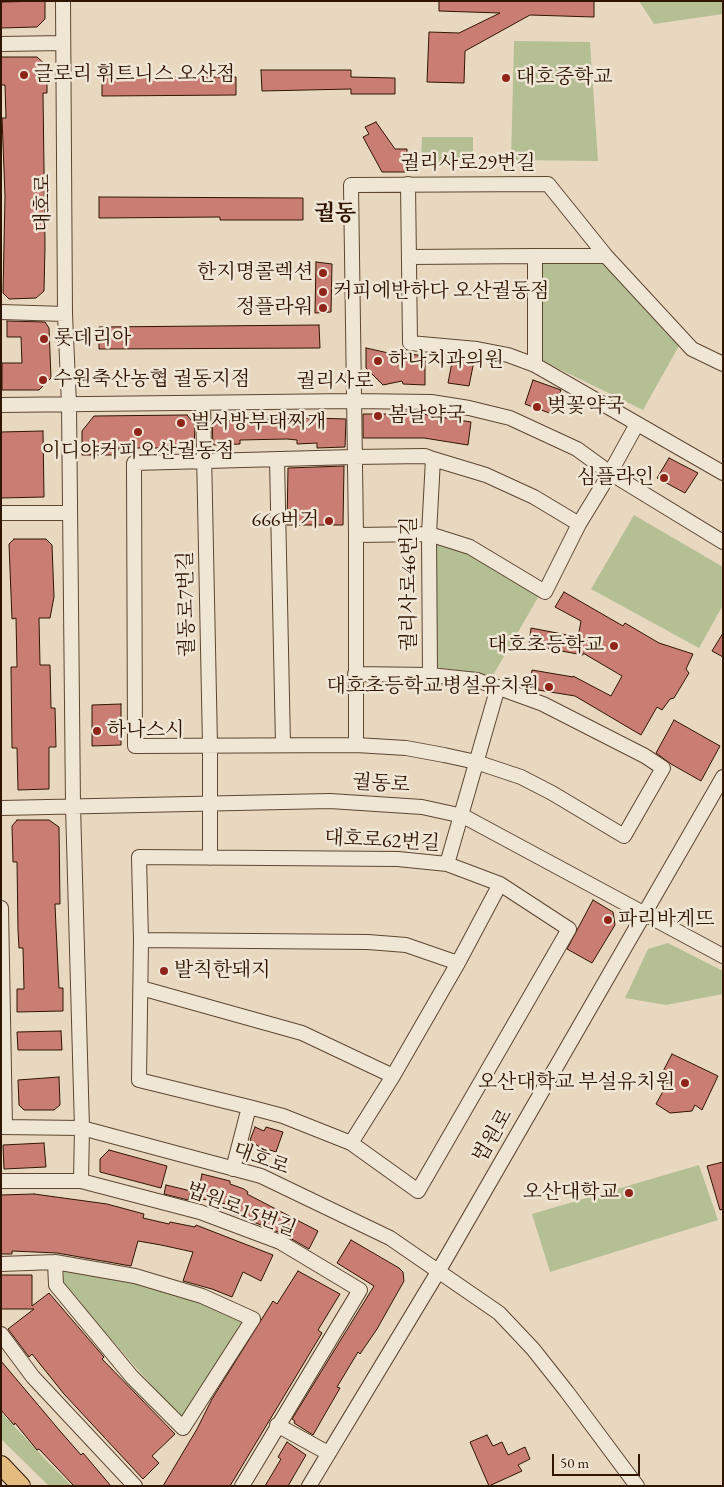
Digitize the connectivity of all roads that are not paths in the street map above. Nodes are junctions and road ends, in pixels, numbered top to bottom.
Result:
1 (63, 1) edge
2 (63, 42) junction
3 (1, 44) edge
4 (408, 184) junction
5 (535, 256) junction
6 (606, 256) junction
7 (409, 257) junction
8 (1, 312) edge
9 (65, 314) junction
10 (723, 364) edge
11 (535, 365) junction
12 (354, 401) junction
13 (203, 403) junction
14 (69, 404) junction
15 (1, 405) edge
16 (637, 424) junction
17 (353, 457) junction
18 (277, 459) junction
19 (433, 459) junction
20 (205, 461) junction
21 (610, 473) junction
22 (723, 473) edge
23 (1, 513) edge
24 (69, 513) junction
25 (579, 524) junction
26 (429, 534) junction
27 (356, 535) junction
28 (723, 542) edge
29 (355, 674) junction
30 (430, 675) junction
31 (498, 687) junction
32 (283, 745) junction
33 (356, 745) junction
34 (210, 746) junction
35 (476, 762) junction
36 (723, 777) edge
37 (211, 803) junction
38 (73, 806) junction
39 (1, 808) edge
40 (462, 816) junction
41 (210, 858) junction
42 (447, 864) junction
43 (500, 884) junction
44 (1, 908) edge
45 (644, 913) junction
46 (141, 940) junction
47 (723, 956) edge
48 (458, 963) junction
49 (141, 988) junction
50 (394, 1076) junction
51 (249, 1107) junction
52 (3, 1127) edge
53 (82, 1128) junction
54 (351, 1143) junction
55 (233, 1169) junction
56 (1, 1181) edge
57 (81, 1181) junction
58 (55, 1262) junction
59 (1, 1264) edge
60 (438, 1272) junction
61 (1, 1334) edge
62 (277, 1425) junction
63 (328, 1453) junction
64 (1, 1465) edge
65 (21, 1486) edge
66 (135, 1486) edge
67 (242, 1486) edge
68 (309, 1486) edge
69 (637, 1486) edge

1 - 2 street, 대호로
2 - 3 street
2 - 9 street, 대호로
4 - 6 street, 궐리사로29번길
4 - 7 street
4 - 12 street, 궐리사로29번길
5 - 6 street
5 - 7 street
5 - 11 street
6 - 10 street, 궐리사로29번길
7 - 11 street
8 - 9 street
9 - 14 street, 대호로
11 - 16 street
12 - 13 street, 궐리사로
12 - 17 street
12 - 21 street, 궐리사로
13 - 14 street, 궐리사로
13 - 20 street, 궐동로7번길
14 - 15 street, 궐리사로
14 - 24 street, 대호로
16 - 21 street
16 - 22 street
17 - 18 street
17 - 19 street
17 - 27 street
18 - 20 street
18 - 32 street
19 - 25 street
19 - 26 street, 궐리사로46번길
20 - 34 street, 궐동로7번길
20 - 34 street, 궐리사로46번길
21 - 25 street
21 - 28 street, 궐리사로
23 - 24 street
24 - 38 street, 대호로
25 - 26 street
26 - 27 street
26 - 30 street, 궐리사로46번길
27 - 29 street
29 - 30 street
29 - 33 street
30 - 31 street, 궐리사로46번길
31 - 35 street
31 - 35 street, 궐리사로46번길
32 - 33 street, 궐리사로46번길
32 - 34 street, 궐리사로46번길
33 - 35 street, 궐리사로46번길
34 - 37 street, 궐동로7번길
35 - 40 street
36 - 45 street, 법원로
37 - 38 street, 궐동로
37 - 40 street, 궐동로
37 - 41 street, 궐동로7번길
38 - 39 street, 궐동로
38 - 53 street
40 - 42 street
40 - 45 street, 궐동로
41 - 42 street, 대호로62번길
41 - 46 street, 대호로62번길
42 - 43 street, 대호로62번길
43 - 48 street
43 - 54 street, 대호로62번길
44 - 52 street
45 - 47 street, 궐동로
45 - 60 street, 법원로
46 - 48 street
46 - 49 street, 대호로62번길
48 - 50 street
49 - 50 street
49 - 51 street, 대호로62번길
50 - 54 street
51 - 54 street, 대호로62번길
51 - 55 street
52 - 53 street, 대호로
53 - 55 street, 대호로
53 - 57 street
55 - 60 street, 대호로
56 - 57 street, 법원로15번길
57 - 62 street, 법원로15번길
58 - 58 street
58 - 59 street
60 - 63 street, 법원로
60 - 69 street, 대호로
61 - 66 street
62 - 63 street
62 - 67 street, 법원로15번길
63 - 68 street, 법원로
64 - 65 main road

